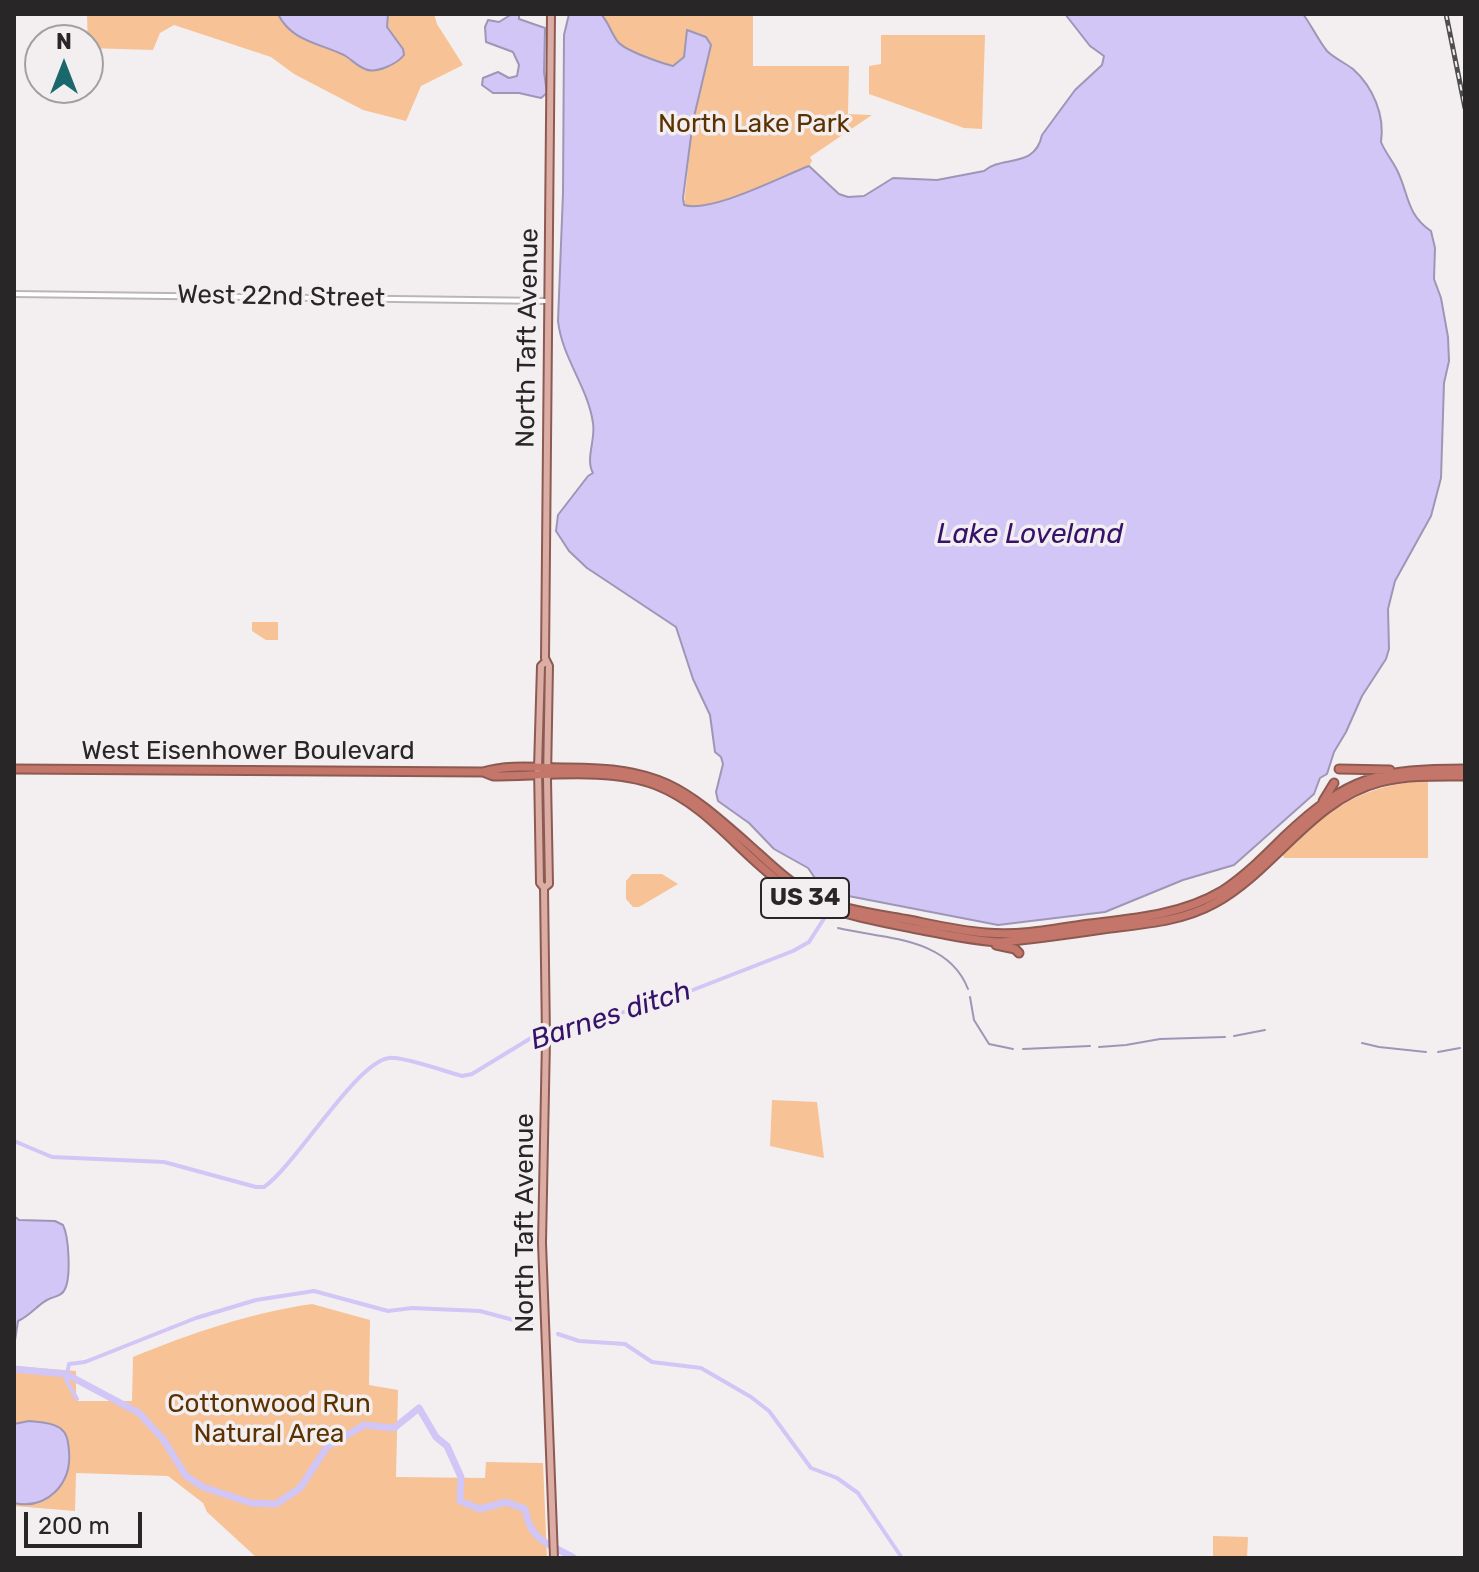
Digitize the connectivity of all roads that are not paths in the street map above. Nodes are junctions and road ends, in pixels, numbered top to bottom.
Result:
1 (551, 14) edge
2 (14, 294) edge
3 (547, 301) junction
4 (14, 769) edge
5 (1339, 769) dead end
6 (1465, 769) edge
7 (1404, 771) junction
8 (543, 772) junction
9 (1465, 776) edge
10 (1334, 783) dead end
11 (1323, 802) junction
12 (1280, 851) junction
13 (1284, 862) dead end
14 (1186, 907) junction
15 (1179, 917) junction
16 (987, 941) junction
17 (1019, 953) dead end
18 (554, 1556) edge

1 - 3 main road, North Taft Avenue
2 - 3 street, West 22nd Street
3 - 8 main road, North Taft Avenue
4 - 8 highway, West Eisenhower Boulevard / US 34
5 - 7 highway
6 - 7 highway, West Eisenhower Boulevard / US 34
7 - 11 highway, West Eisenhower Boulevard / US 34
8 - 14 highway, West Eisenhower Boulevard / US 34
8 - 16 highway, West Eisenhower Boulevard / US 34
8 - 18 main road, North Taft Avenue
9 - 12 highway, West Eisenhower Boulevard / US 34
10 - 11 highway
11 - 14 highway, West Eisenhower Boulevard / US 34
12 - 13 highway
12 - 15 highway, West Eisenhower Boulevard / US 34
14 - 15 highway
15 - 16 highway, West Eisenhower Boulevard / US 34
16 - 17 highway

